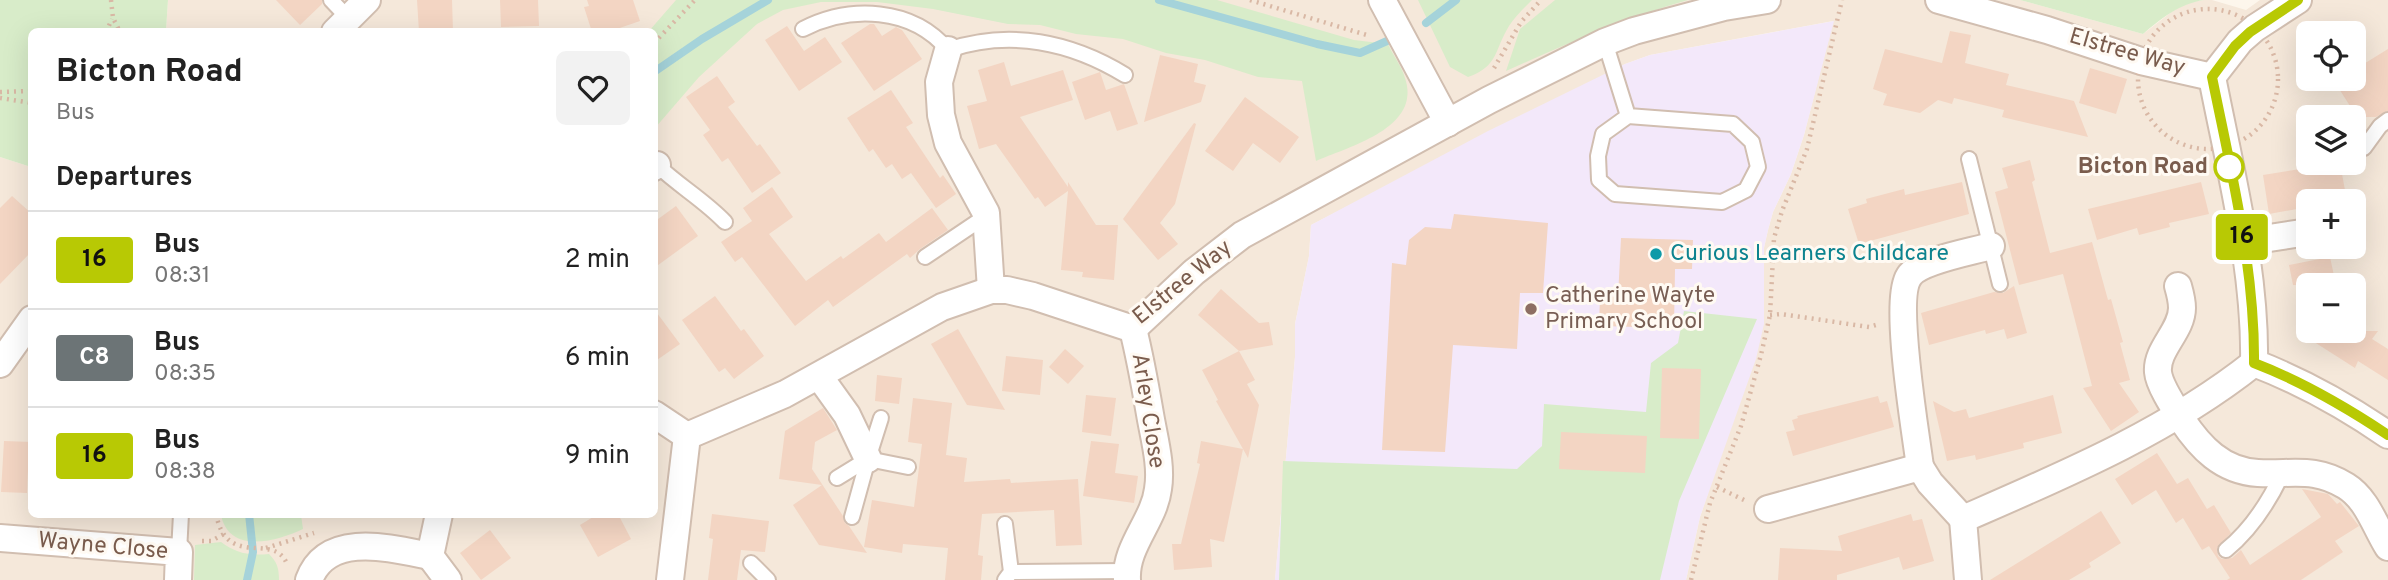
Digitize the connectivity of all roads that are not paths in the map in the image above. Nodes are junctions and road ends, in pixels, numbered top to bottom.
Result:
1 (1382, 0) edge
2 (1767, 0) edge
3 (1939, 0) edge
4 (2298, 0) edge
5 (803, 29) dead end
6 (1605, 42) junction
7 (948, 50) junction
8 (1125, 75) dead end
9 (2212, 77) junction
10 (1628, 116) junction
11 (2388, 120) edge
12 (1448, 123) junction
13 (2366, 145) edge
14 (1969, 159) dead end
15 (658, 168) edge
16 (986, 216) junction
17 (725, 222) dead end
18 (2296, 234) edge
19 (2243, 243) junction
20 (1991, 246) junction
21 (925, 257) dead end
22 (2000, 284) dead end
23 (2178, 286) dead end
24 (991, 289) junction
25 (28, 325) edge
26 (1133, 329) junction
27 (2254, 363) junction
28 (0, 364) edge
29 (819, 376) junction
30 (2178, 415) junction
31 (658, 417) edge
32 (881, 418) dead end
33 (2388, 435) edge
34 (687, 436) junction
35 (869, 459) junction
36 (908, 467) dead end
37 (1920, 467) junction
38 (2283, 472) junction
39 (837, 478) dead end
40 (1768, 509) dead end
41 (852, 517) dead end
42 (181, 518) edge
43 (438, 518) edge
44 (1963, 519) junction
45 (1005, 524) dead end
46 (0, 538) edge
47 (2388, 547) edge
48 (2226, 550) dead end
49 (179, 552) junction
50 (430, 556) junction
51 (751, 563) dead end
52 (1126, 575) edge
53 (1008, 576) edge
54 (298, 577) edge
55 (178, 580) edge
56 (448, 580) edge
57 (670, 580) edge
58 (768, 580) edge
59 (1968, 580) edge

1 - 12 street
2 - 6 street, Elstree Way
3 - 9 street, Elstree Way
4 - 9 street
5 - 7 lane
6 - 10 lane
6 - 12 street, Elstree Way
7 - 8 lane
7 - 16 street
9 - 19 street, Elstree Way
10 - 10 lane
11 - 13 lane
12 - 26 street, Elstree Way
14 - 20 lane
15 - 17 lane
16 - 21 lane
16 - 24 street
18 - 19 street
19 - 27 street, Elstree Way
20 - 22 lane
20 - 37 street
23 - 30 street
24 - 26 street, Elstree Way
24 - 29 street, Elstree Way
25 - 28 street
26 - 52 street, Arley Close
27 - 30 street
27 - 33 street
29 - 34 street, Elstree Way
29 - 35 street
30 - 38 street
30 - 44 street
31 - 34 street
32 - 35 lane
34 - 57 street
35 - 36 lane
35 - 39 lane
35 - 41 lane
37 - 40 street
37 - 44 street
38 - 47 street
38 - 48 lane
42 - 49 lane
43 - 50 street
44 - 59 street
45 - 53 lane
46 - 49 street, Wayne Close
49 - 55 street, Wayne Close
50 - 54 street
50 - 56 street
51 - 58 lane
52 - 53 lane, Arley Close

